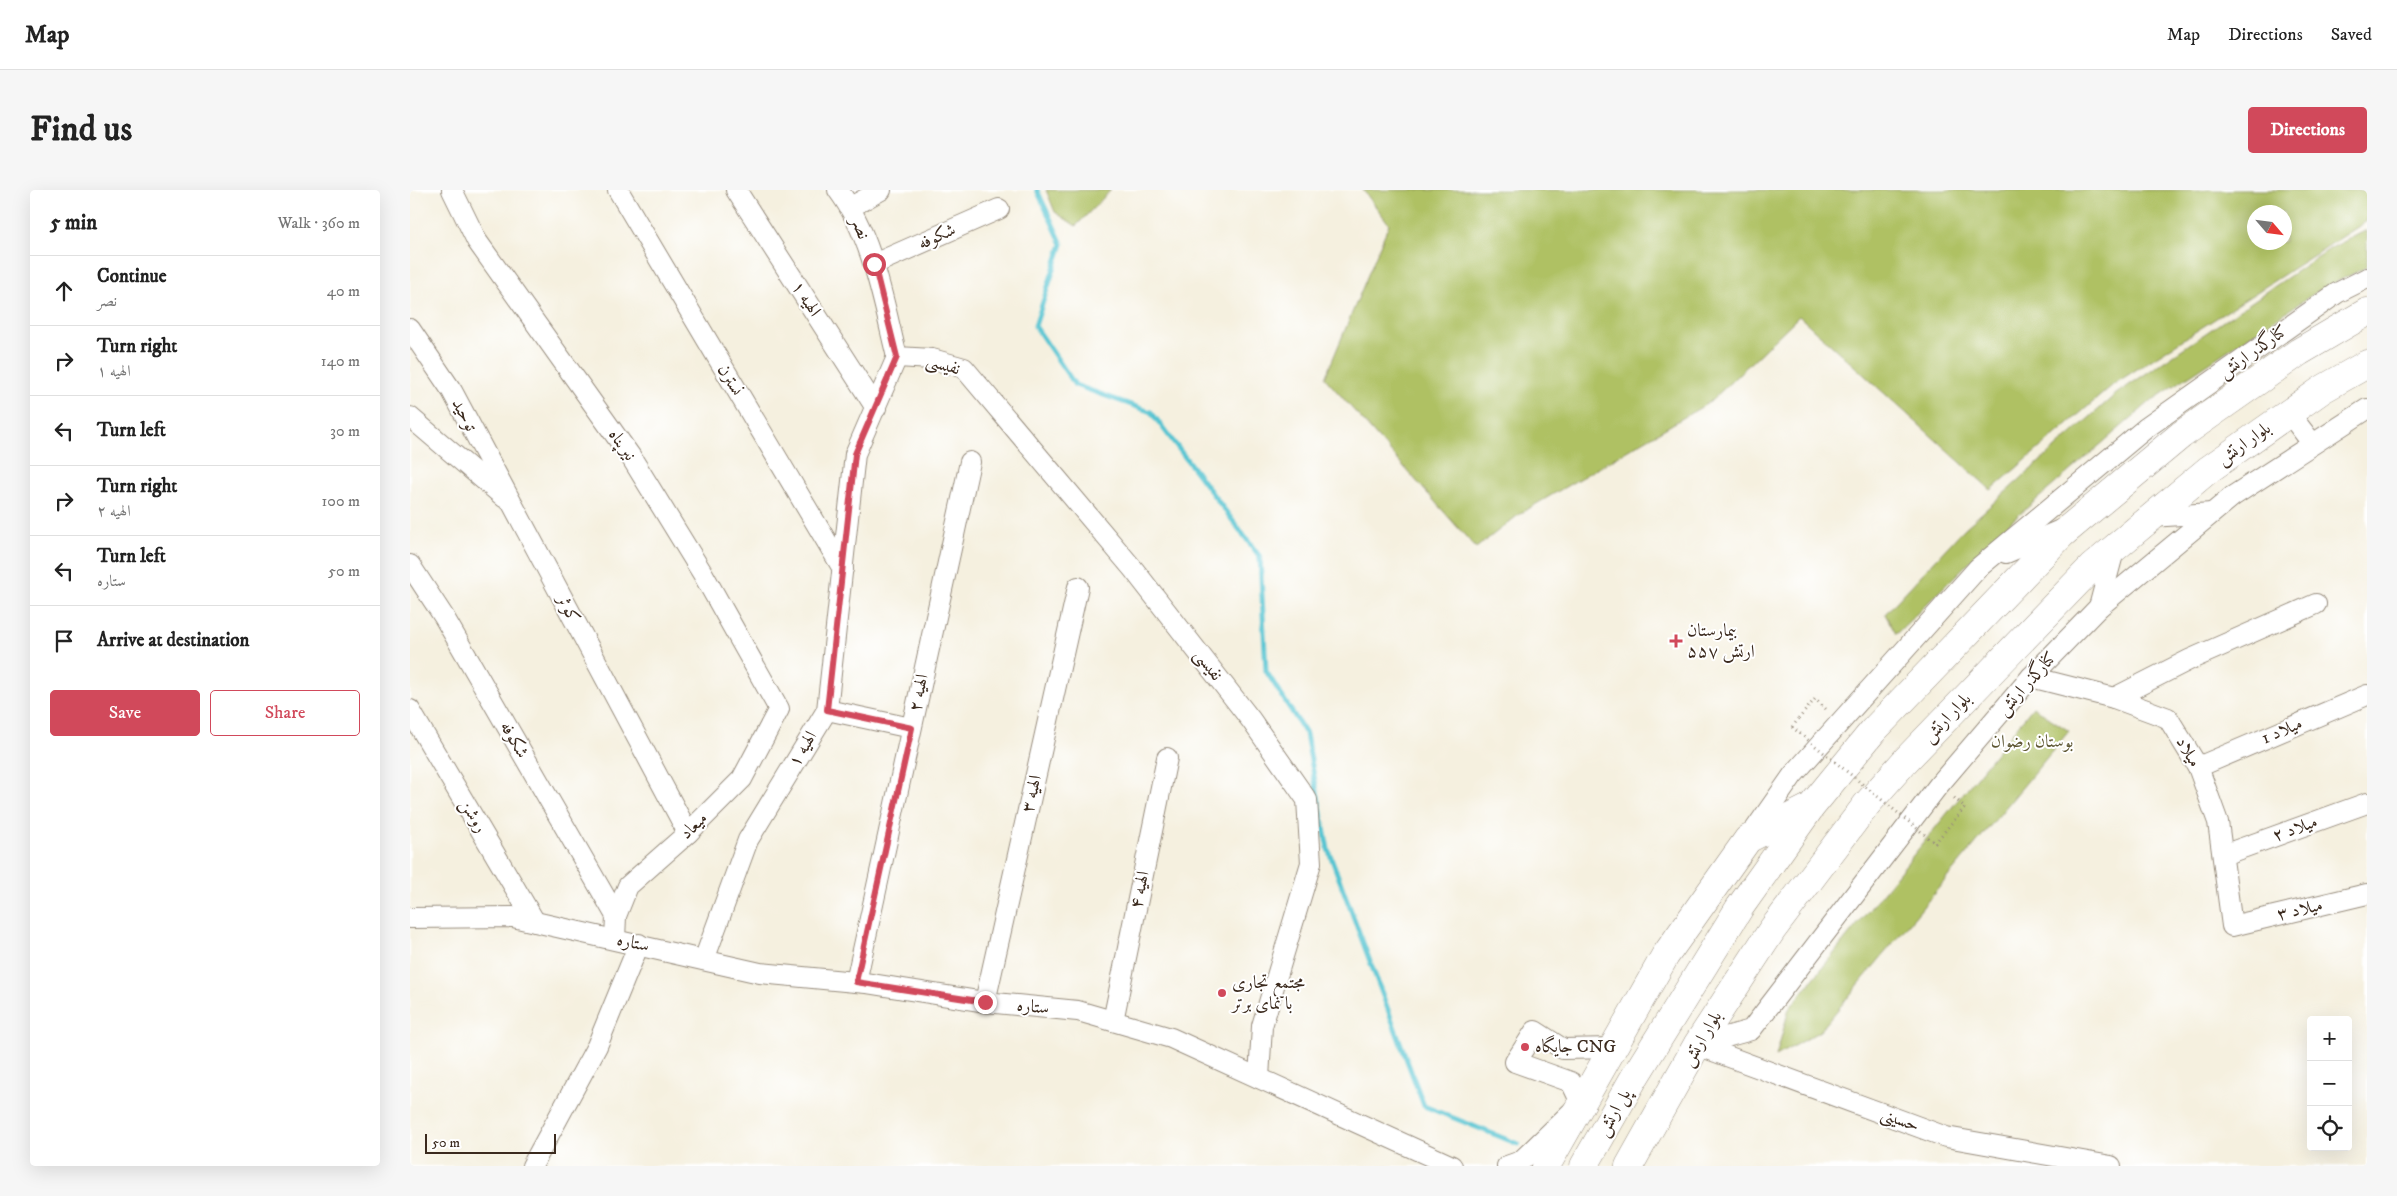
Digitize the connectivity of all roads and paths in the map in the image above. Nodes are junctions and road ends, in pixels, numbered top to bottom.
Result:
1 (452, 190) edge
2 (618, 190) edge
3 (736, 190) edge
4 (838, 190) edge
5 (881, 190) edge
6 (851, 207) junction
7 (1000, 209) dead end
8 (874, 264) junction
9 (2367, 278) edge
10 (2367, 312) edge
11 (410, 329) edge
12 (897, 357) junction
13 (2367, 364) edge
14 (876, 408) junction
15 (2367, 409) edge
16 (2289, 413) junction
17 (410, 417) edge
18 (2312, 444) junction
19 (970, 462) dead end
20 (513, 504) junction
21 (2212, 513) junction
22 (2151, 517) junction
23 (2074, 524) junction
24 (2115, 547) junction
25 (1986, 561) junction
26 (410, 565) edge
27 (843, 569) junction
28 (1078, 587) dead end
29 (2316, 604) dead end
30 (2099, 607) junction
31 (2031, 677) junction
32 (2367, 695) edge
33 (2114, 698) junction
34 (1815, 699) dead end
35 (779, 709) joint
36 (410, 710) edge
37 (827, 710) junction
38 (912, 728) junction
39 (1167, 758) dead end
40 (2198, 767) junction
41 (2367, 803) edge
42 (1811, 807) junction
43 (1964, 807) dead end
44 (688, 832) junction
45 (1748, 839) junction
46 (2222, 856) junction
47 (2367, 894) edge
48 (616, 916) junction
49 (410, 918) edge
50 (535, 922) junction
51 (2232, 926) joint
52 (615, 939) junction
53 (639, 944) junction
54 (704, 960) junction
55 (856, 982) junction
56 (985, 1002) junction
57 (1113, 1021) junction
58 (1697, 1045) junction
59 (1613, 1048) junction
60 (1259, 1078) junction
61 (1581, 1103) junction
62 (1586, 1160) edge
63 (532, 1166) edge
64 (1452, 1166) edge
65 (1507, 1166) edge
66 (1546, 1166) edge
67 (1629, 1166) edge
68 (2111, 1166) edge

1 - 35 street, نیرپناه
2 - 27 street, نسترن
3 - 14 street, الهیه ۱
4 - 6 street, نصر
5 - 6 street
6 - 8 street, نصر
7 - 8 street, شکوفه
8 - 12 street, نصر
9 - 25 street, کنارگذر ارتش
10 - 23 highway
11 - 20 street, توحید
12 - 14 street, الهیه ۱
12 - 60 street, نفیسی
13 - 16 highway, بلوار ارتش
14 - 27 street, الهیه ۱
15 - 18 street, کنارگذر ارتش
16 - 18 street
16 - 22 highway, بلوار ارتش
17 - 20 street, کوثر
18 - 21 street, کنارگذر ارتش
19 - 38 street, الهیه ۲
20 - 44 street, کوثر
21 - 22 street
21 - 30 street, کنارگذر ارتش
22 - 24 highway, بلوار ارتش
23 - 25 street
23 - 42 highway
24 - 30 street
24 - 58 highway, بلوار ارتش
25 - 45 street, کنارگذر ارتش
26 - 48 street, شکوفه
27 - 37 street, الهیه ۱
28 - 56 street, الهیه ۳
29 - 33 street
30 - 31 street, کنارگذر ارتش
31 - 33 street, میلاد
31 - 58 street, کنارگذر ارتش
32 - 40 street, میلاد 1
33 - 40 street, میلاد
34 - 43 path, bridge
35 - 44 street, میعاد
36 - 50 street, روشن
37 - 38 street
37 - 54 street, الهیه ۱
38 - 55 street, الهیه ۲
39 - 57 street, الهیه ۴
40 - 46 street, میلاد
41 - 46 street, میلاد ۲
42 - 45 highway
42 - 62 highway, پل ارتش
44 - 48 street, میعاد
45 - 59 highway
46 - 51 street, میلاد
47 - 51 street, میلاد ۳
48 - 52 street, میعاد
49 - 50 street, ستاره
50 - 52 street, ستاره
52 - 53 street, ستاره
53 - 54 street, ستاره
53 - 63 street
54 - 55 street, ستاره
55 - 56 street, ستاره
56 - 57 street, ستاره
57 - 60 street, ستاره
58 - 67 highway, بلوار ارتش
58 - 68 street, حسینی
59 - 61 highway
59 - 61 street
60 - 64 street, ستاره
61 - 65 street
61 - 66 highway

